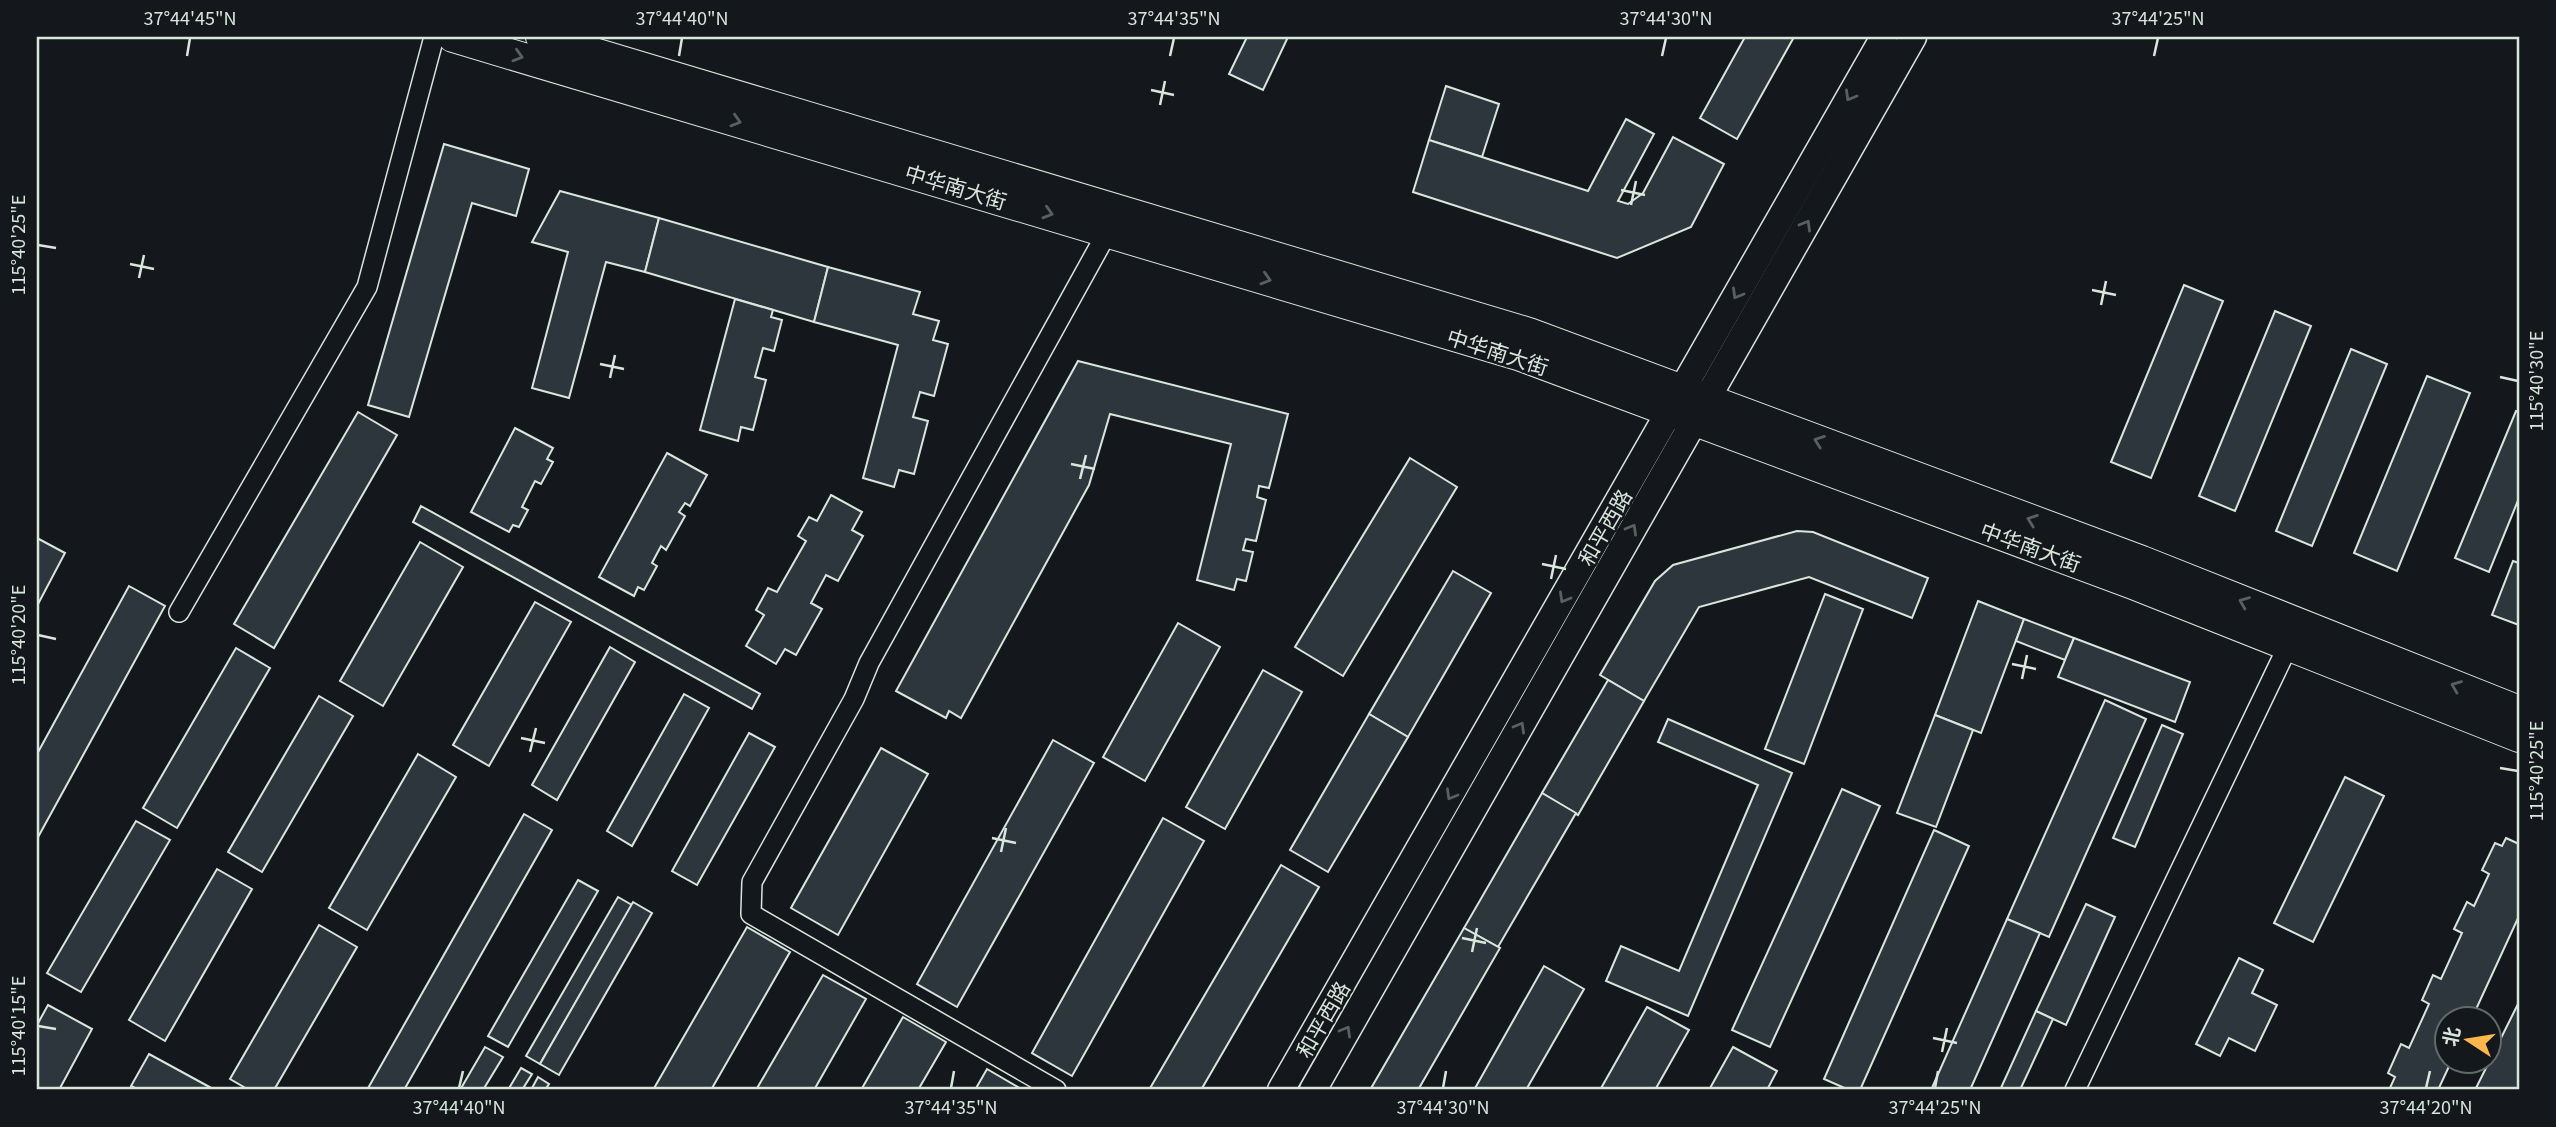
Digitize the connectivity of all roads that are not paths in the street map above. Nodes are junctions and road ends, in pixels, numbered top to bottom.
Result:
1 (435, 37) edge
2 (453, 37) edge
3 (541, 37) edge
4 (1884, 37) edge
5 (1913, 37) edge
6 (1108, 231) junction
7 (1688, 405) junction
8 (179, 612) dead end
9 (2288, 646) junction
10 (2519, 711) edge
11 (2519, 737) edge
12 (1056, 1090) edge
13 (1281, 1090) edge
14 (1313, 1090) edge
15 (2075, 1090) edge

1 - 8 street
2 -> 6 main road, 中华南大街
3 - 7 main road, 中华南大街
4 -> 7 main road, 和平西路
7 -> 5 main road, 和平西路
6 -> 7 main road, 中华南大街
6 - 12 street
7 - 9 main road, 中华南大街
10 -> 7 main road, 中华南大街
7 -> 13 main road, 和平西路
14 -> 7 main road, 和平西路
9 - 11 main road, 中华南大街
9 - 15 street

